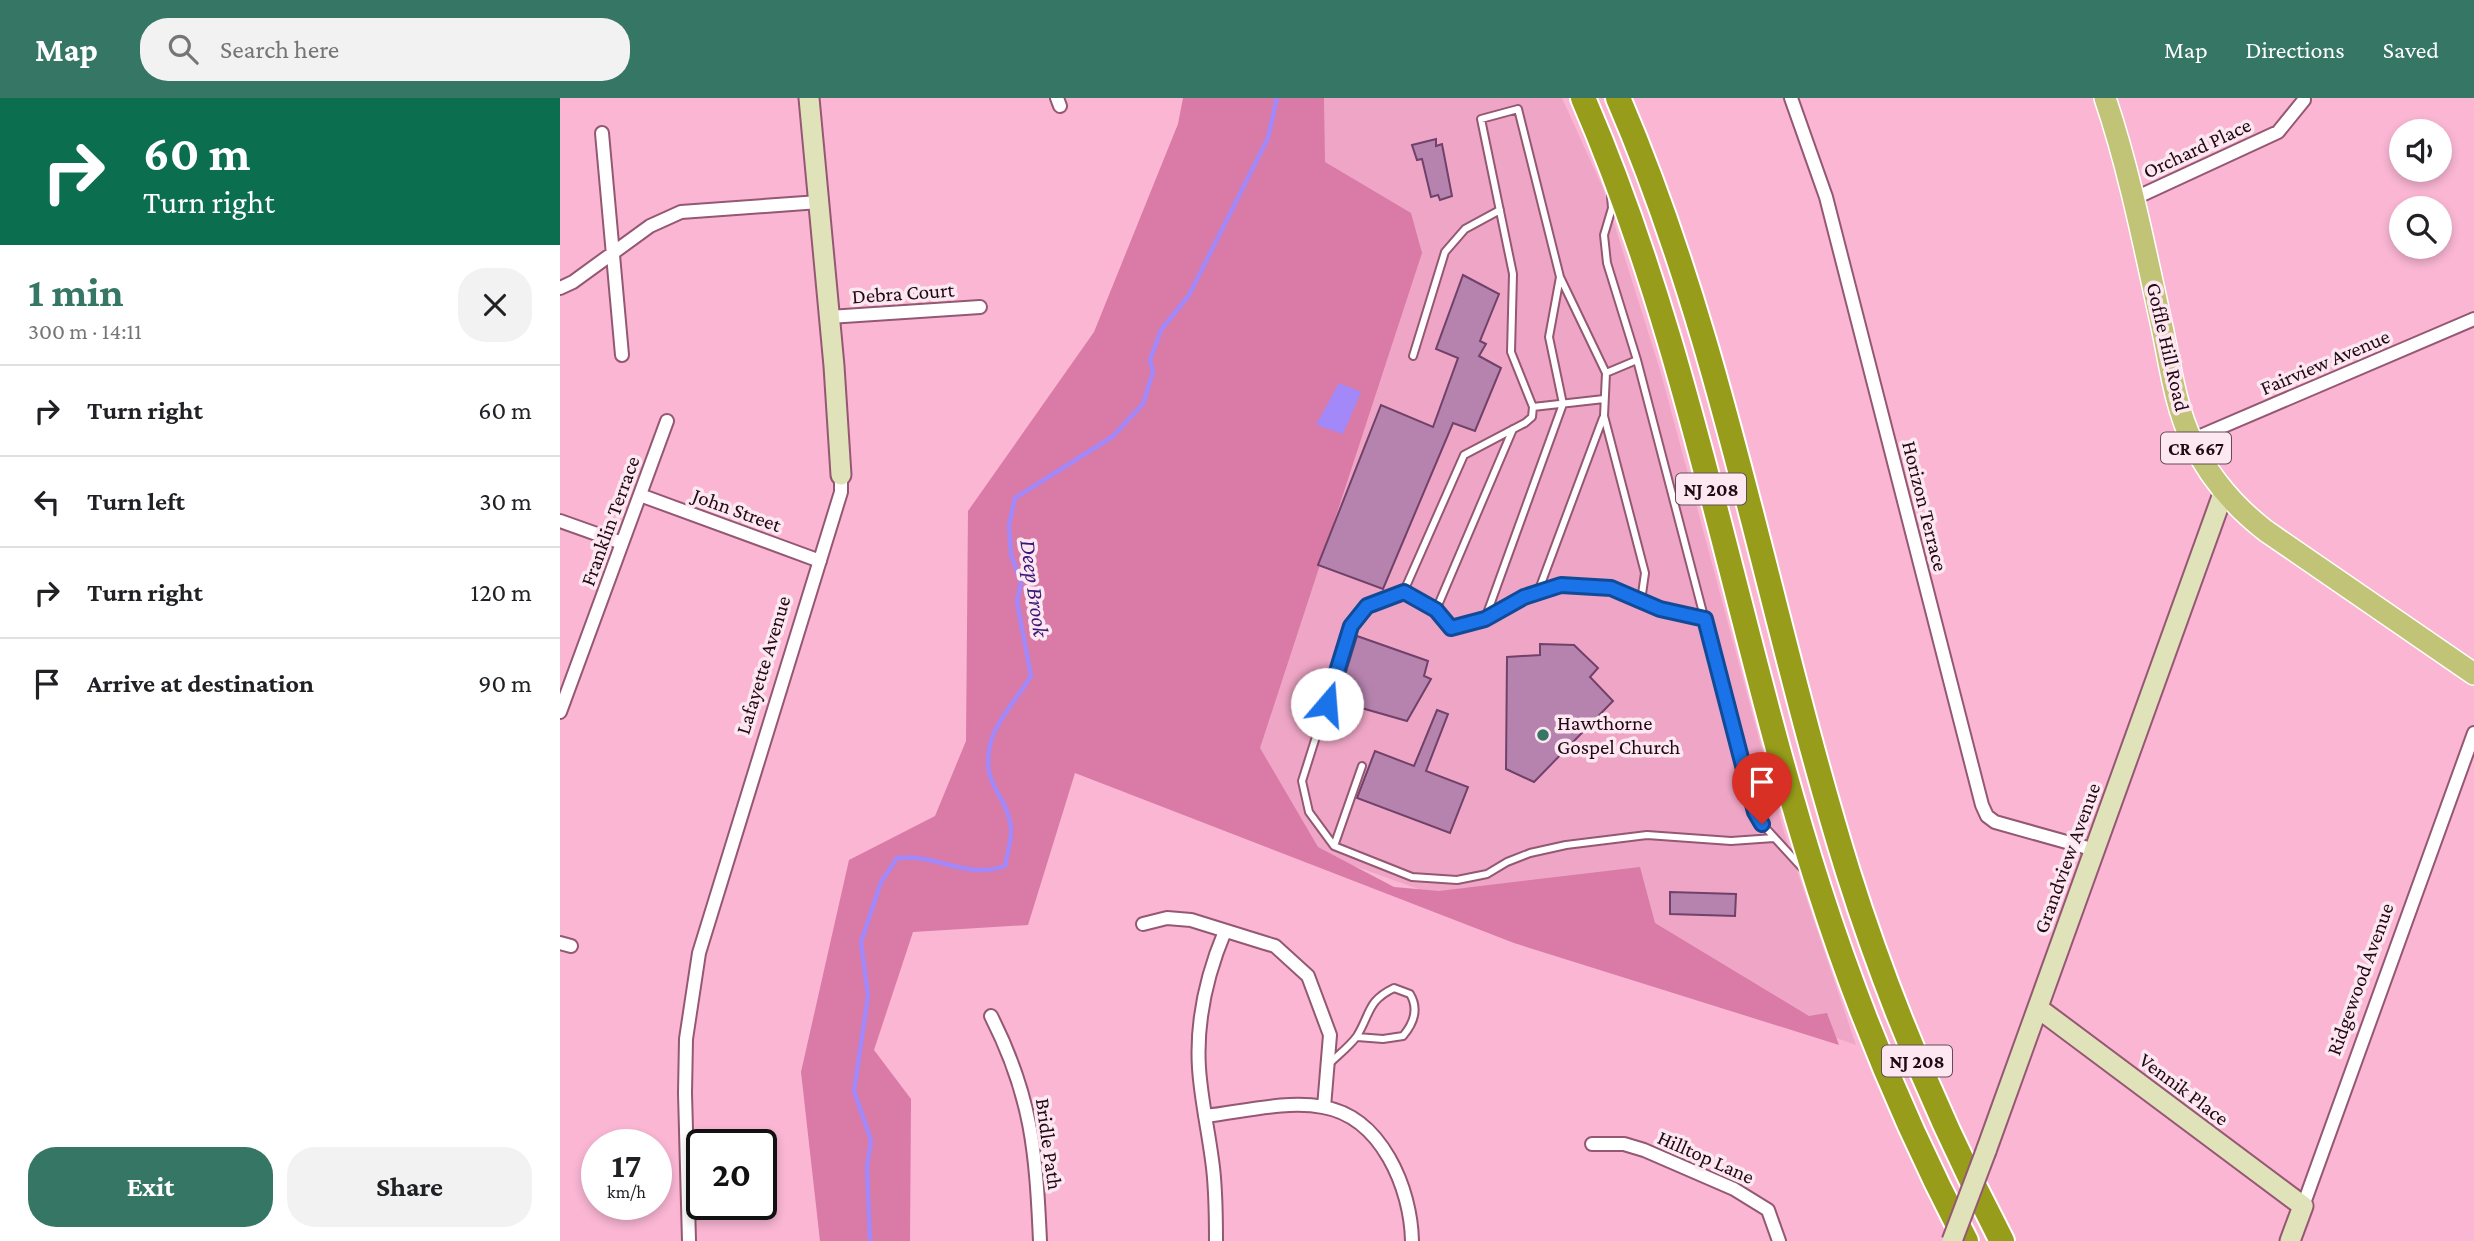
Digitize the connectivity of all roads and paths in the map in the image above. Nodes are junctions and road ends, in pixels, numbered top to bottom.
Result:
1 (810, 98) edge
2 (1583, 98) edge
3 (1618, 98) edge
4 (1791, 98) edge
5 (2105, 98) edge
6 (2304, 100) dead end
7 (1597, 129) junction
8 (602, 133) dead end
9 (2133, 199) junction
10 (819, 202) junction
11 (1500, 210) junction
12 (612, 253) junction
13 (1560, 277) junction
14 (560, 288) edge
15 (979, 307) dead end
16 (830, 317) junction
17 (2474, 319) edge
18 (622, 355) dead end
19 (1413, 356) dead end
20 (1637, 360) junction
21 (1606, 373) junction
22 (1604, 399) junction
23 (1563, 404) junction
24 (1533, 407) junction
25 (1604, 416) junction
26 (667, 421) dead end
27 (1513, 429) junction
28 (2191, 440) junction
29 (841, 475) joint
30 (2224, 491) junction
31 (640, 495) junction
32 (560, 521) edge
33 (622, 543) junction
34 (820, 561) junction
35 (1404, 592) junction
36 (1538, 592) junction
37 (1641, 601) junction
38 (1436, 610) junction
39 (1485, 619) junction
40 (1705, 619) junction
41 (2474, 674) edge
42 (560, 712) edge
43 (2474, 733) edge
44 (1363, 766) dead end
45 (1774, 838) junction
46 (1334, 846) junction
47 (2095, 850) junction
48 (1819, 887) junction
49 (1143, 923) dead end
50 (1225, 931) junction
51 (2038, 1007) junction
52 (991, 1016) dead end
53 (1357, 1037) junction
54 (1328, 1065) junction
55 (1324, 1107) junction
56 (1205, 1116) junction
57 (1592, 1144) dead end
58 (1977, 1193) junction
59 (2303, 1206) junction
60 (689, 1241) edge
61 (1040, 1241) edge
62 (1216, 1241) edge
63 (1412, 1241) edge
64 (1779, 1241) edge
65 (1952, 1241) edge
66 (1964, 1241) edge
67 (2002, 1241) edge
68 (2009, 1241) edge
69 (2290, 1241) edge

1 - 10 street, Lafayette Avenue
2 - 7 highway, NJ 208
3 - 58 highway, NJ 208
4 - 47 street, Horizon Terrace
5 - 9 main road, Goffle Hill Road / CR 667
6 - 9 street, Orchard Place
7 - 20 lane
7 - 48 highway, NJ 208
8 - 12 street
9 - 28 main road, Goffle Hill Road / CR 667
10 - 12 street
10 - 16 street, Lafayette Avenue
11 - 13 lane
11 - 19 lane
11 - 24 lane
12 - 14 street
12 - 18 street
13 - 21 lane
13 - 23 lane
15 - 16 street, Debra Court
16 - 29 street, Lafayette Avenue
17 - 28 street, Fairview Avenue
20 - 21 lane
20 - 40 lane
21 - 22 lane
22 - 23 lane
22 - 25 lane
23 - 24 lane
23 - 39 lane
24 - 27 lane
25 - 36 lane
25 - 37 lane
26 - 31 street, Franklin Terrace
27 - 35 lane
27 - 38 lane
28 - 30 main road, Goffle Hill Road / CR 667
29 - 34 street, Lafayette Avenue
30 - 41 main road, Goffle Hill Road / CR 667
30 - 47 street, Grandview Avenue
31 - 33 street, Franklin Terrace
31 - 34 street, John Street
32 - 33 street
33 - 42 street, Franklin Terrace
34 - 60 street, Lafayette Avenue
35 - 38 lane
35 - 46 lane
36 - 37 lane
36 - 39 lane
37 - 40 lane
38 - 39 lane
40 - 45 lane
43 - 59 street, Ridgewood Avenue
44 - 46 lane
45 - 46 lane
45 - 48 lane
47 - 51 street, Grandview Avenue
48 - 66 highway, NJ 208
49 - 50 street
50 - 54 street
50 - 56 street
51 - 59 street, Vennik Place
51 - 65 street, Grandview Avenue, bridge
52 - 61 street, Bridle Path
53 - 53 lane
53 - 54 lane
54 - 55 street
55 - 56 street
55 - 63 street
56 - 62 street
57 - 64 street, Hilltop Lane
58 - 67 highway, NJ 208
58 - 68 street
59 - 69 street, Ridgewood Avenue

